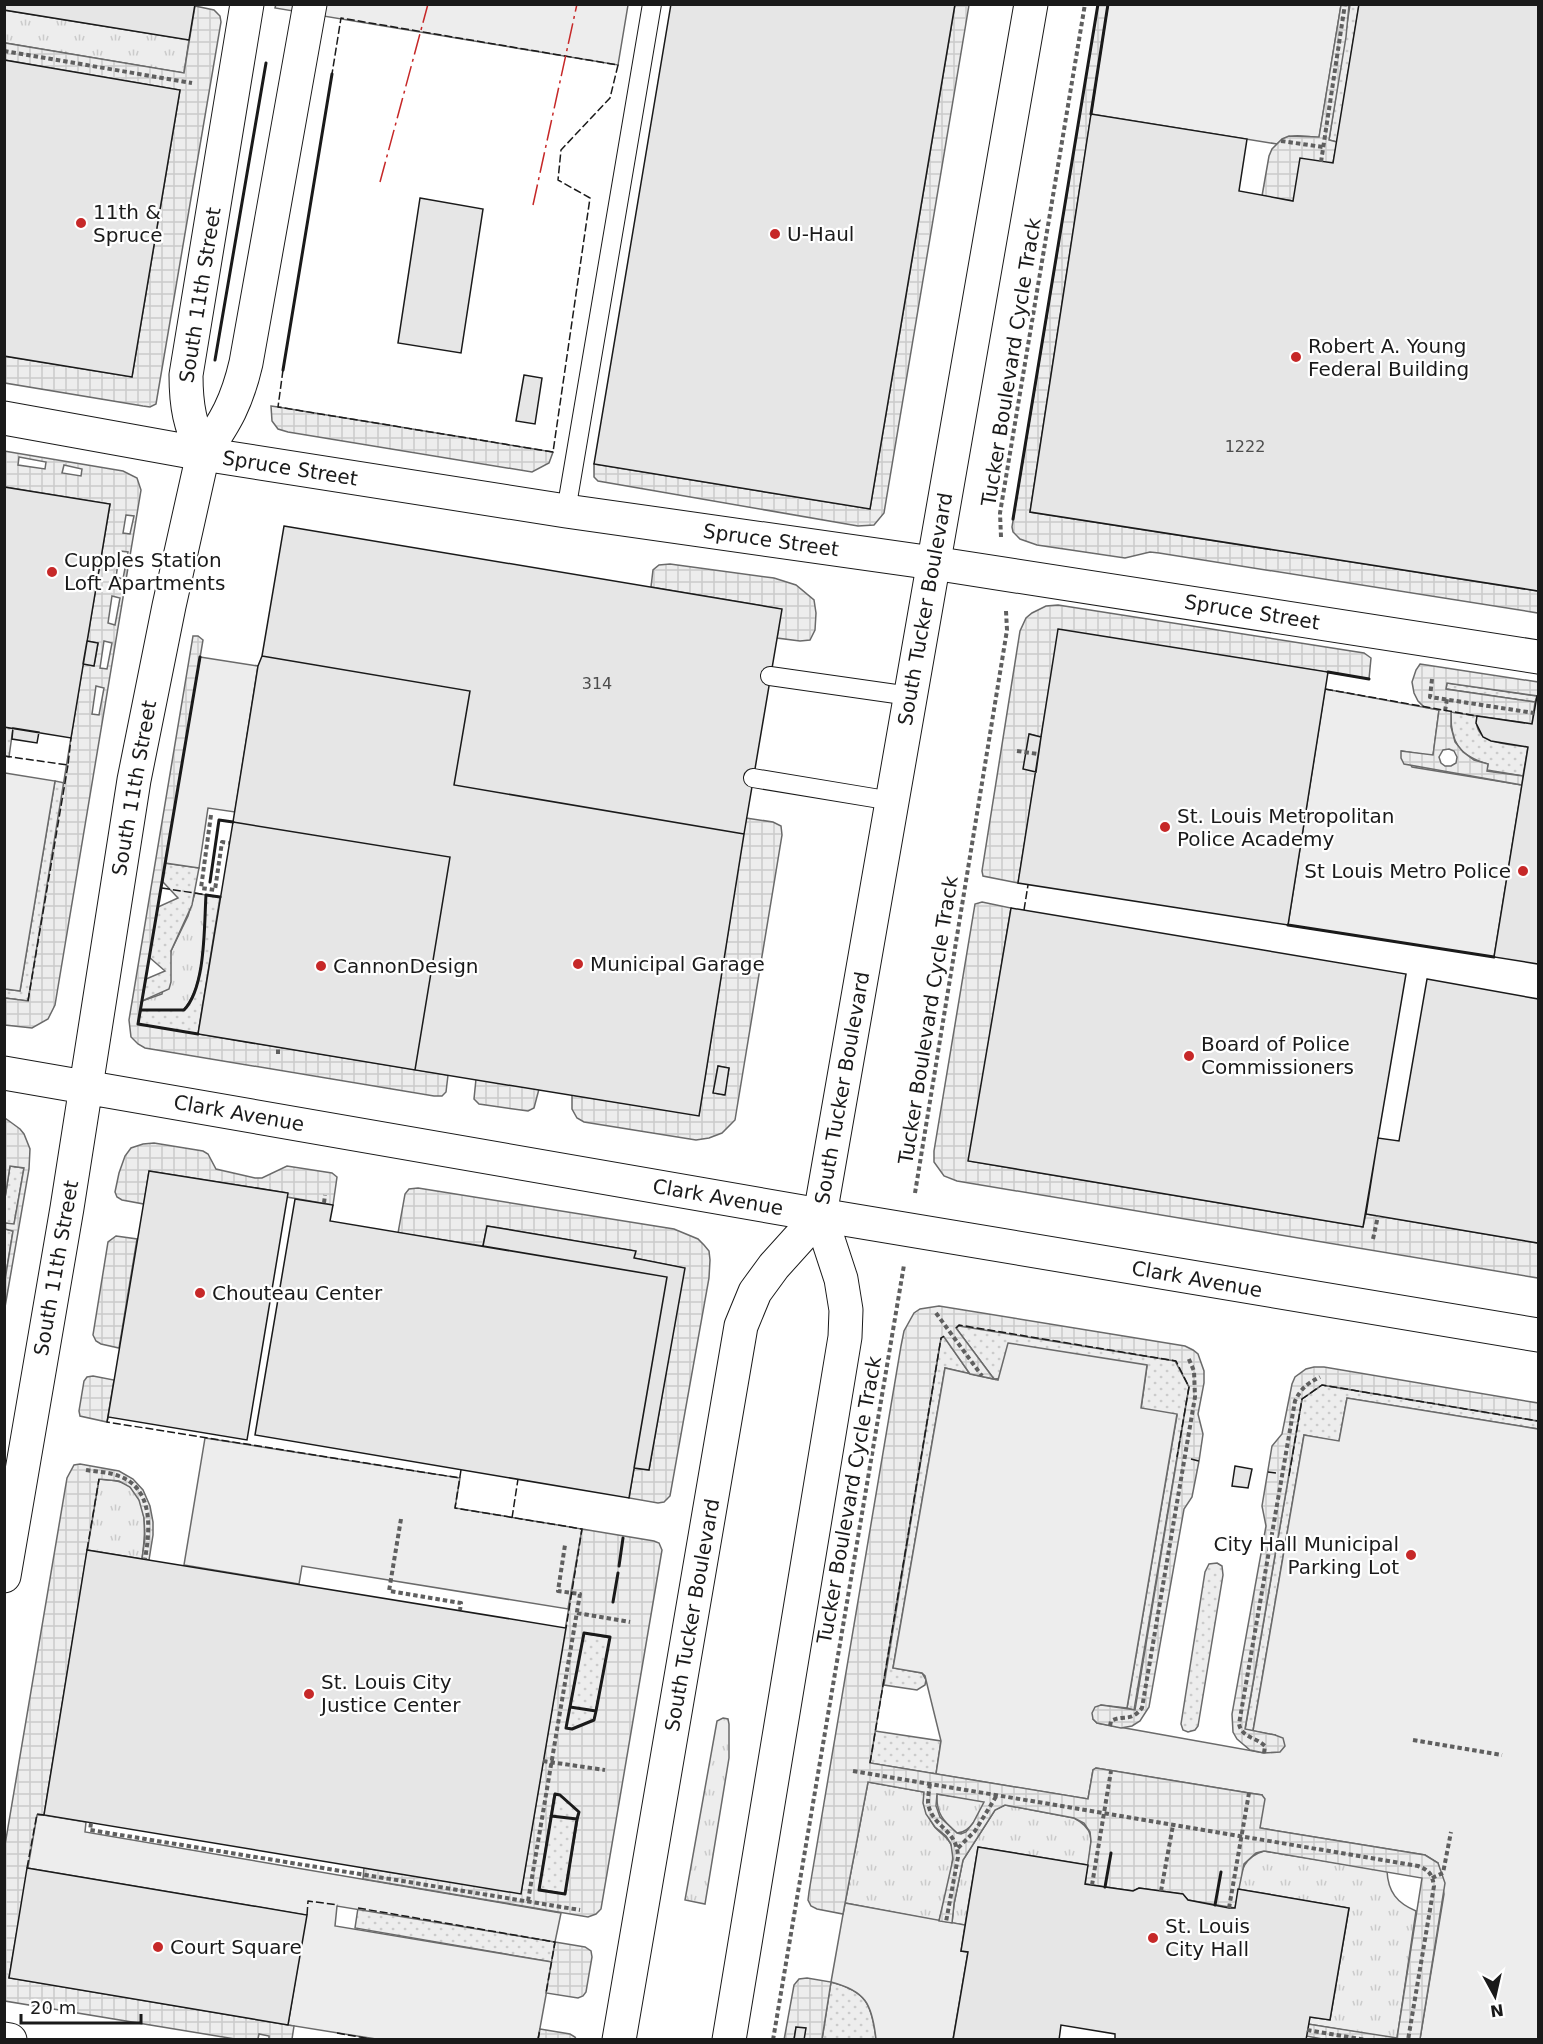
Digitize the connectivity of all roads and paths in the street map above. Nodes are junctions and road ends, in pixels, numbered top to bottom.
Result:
1 (247, 4) edge
2 (309, 4) edge
3 (652, 4) edge
4 (1031, 4) edge
5 (1085, 4) edge
6 (1346, 4) edge
7 (4, 51) edge
8 (192, 83) dead end
9 (1281, 141) dead end
10 (1323, 147) junction
11 (1321, 162) dead end
12 (4, 418) edge
13 (203, 454) junction
14 (566, 511) junction
15 (933, 563) junction
16 (1004, 574) junction
17 (1539, 657) edge
18 (1432, 675) dead end
19 (770, 676) dead end
20 (910, 696) junction
21 (1447, 699) junction
22 (1445, 711) dead end
23 (1534, 712) dead end
24 (1017, 751) dead end
25 (1038, 754) dead end
26 (753, 778) dead end
27 (892, 801) junction
28 (211, 815) dead end
29 (229, 843) dead end
30 (278, 1047) dead end
31 (278, 1054) dead end
32 (4, 1073) edge
33 (85, 1086) junction
34 (325, 1195) dead end
35 (324, 1203) dead end
36 (820, 1215) junction
37 (1378, 1216) dead end
38 (910, 1229) junction
39 (1373, 1239) dead end
40 (936, 1313) dead end
41 (1539, 1335) edge
42 (1188, 1357) dead end
43 (982, 1376) dead end
44 (1320, 1377) dead end
45 (86, 1470) dead end
46 (401, 1519) dead end
47 (565, 1545) dead end
48 (145, 1559) dead end
49 (4, 1576) edge
50 (460, 1610) dead end
51 (577, 1613) junction
52 (630, 1622) dead end
53 (1110, 1726) dead end
54 (1413, 1740) dead end
55 (1264, 1753) dead end
56 (1502, 1755) dead end
57 (543, 1761) dead end
58 (552, 1762) junction
59 (605, 1770) dead end
60 (853, 1771) dead end
61 (1111, 1771) dead end
62 (930, 1784) junction
63 (1249, 1793) dead end
64 (997, 1795) junction
65 (1103, 1813) junction
66 (91, 1823) dead end
67 (1173, 1825) junction
68 (1451, 1832) dead end
69 (1241, 1836) junction
70 (958, 1848) junction
71 (1432, 1878) junction
72 (1092, 1885) dead end
73 (1161, 1891) dead end
74 (528, 1901) junction
75 (1229, 1908) dead end
76 (580, 1910) dead end
77 (946, 1922) dead end
78 (1307, 2030) dead end
79 (4, 2039) edge
80 (10, 2040) edge
81 (620, 2040) edge
82 (729, 2040) edge
83 (773, 2040) edge
84 (1366, 2040) edge
85 (1408, 2040) edge

1 - 13 main road, South 11th Street
2 - 13 main road
3 - 14 lane
4 - 15 main road, South Tucker Boulevard
5 - 16 path, Tucker Boulevard Cycle Track
6 - 10 path
7 - 8 path
9 - 10 path
10 - 11 path
12 - 13 main road, Spruce Street
13 - 14 main road, Spruce Street
13 - 33 main road, South 11th Street
14 - 15 main road, Spruce Street
15 - 16 main road, Spruce Street
15 - 20 main road, South Tucker Boulevard
16 - 17 main road, Spruce Street
16 - 38 path, Tucker Boulevard Cycle Track
18 - 21 path
19 - 20 lane
20 - 27 main road, South Tucker Boulevard
21 - 22 path
21 - 23 path
24 - 25 path
26 - 27 lane
27 - 36 main road, South Tucker Boulevard
28 - 29 path
30 - 31 path
32 - 33 main road, Clark Avenue
33 - 36 main road, Clark Avenue
33 - 49 main road, South 11th Street
34 - 35 path
36 - 38 main road, Clark Avenue
36 - 81 main road, South Tucker Boulevard
36 - 82 main road, South Tucker Boulevard
37 - 39 path
38 - 41 main road, Clark Avenue
38 - 83 path, Tucker Boulevard Cycle Track
40 - 43 path
42 - 53 path
44 - 55 path
45 - 48 path
46 - 50 path
47 - 51 path
51 - 52 path
51 - 58 path
54 - 56 path
57 - 58 path
58 - 59 path
58 - 74 path
60 - 62 path
61 - 65 path
62 - 64 path
62 - 70 path
63 - 69 path
64 - 65 path
64 - 70 path
65 - 67 path
65 - 72 path
66 - 74 path
67 - 69 path
67 - 73 path
68 - 71 path
69 - 71 path
69 - 75 path
70 - 77 path
71 - 85 path
74 - 76 path
78 - 84 path
79 - 80 main road

